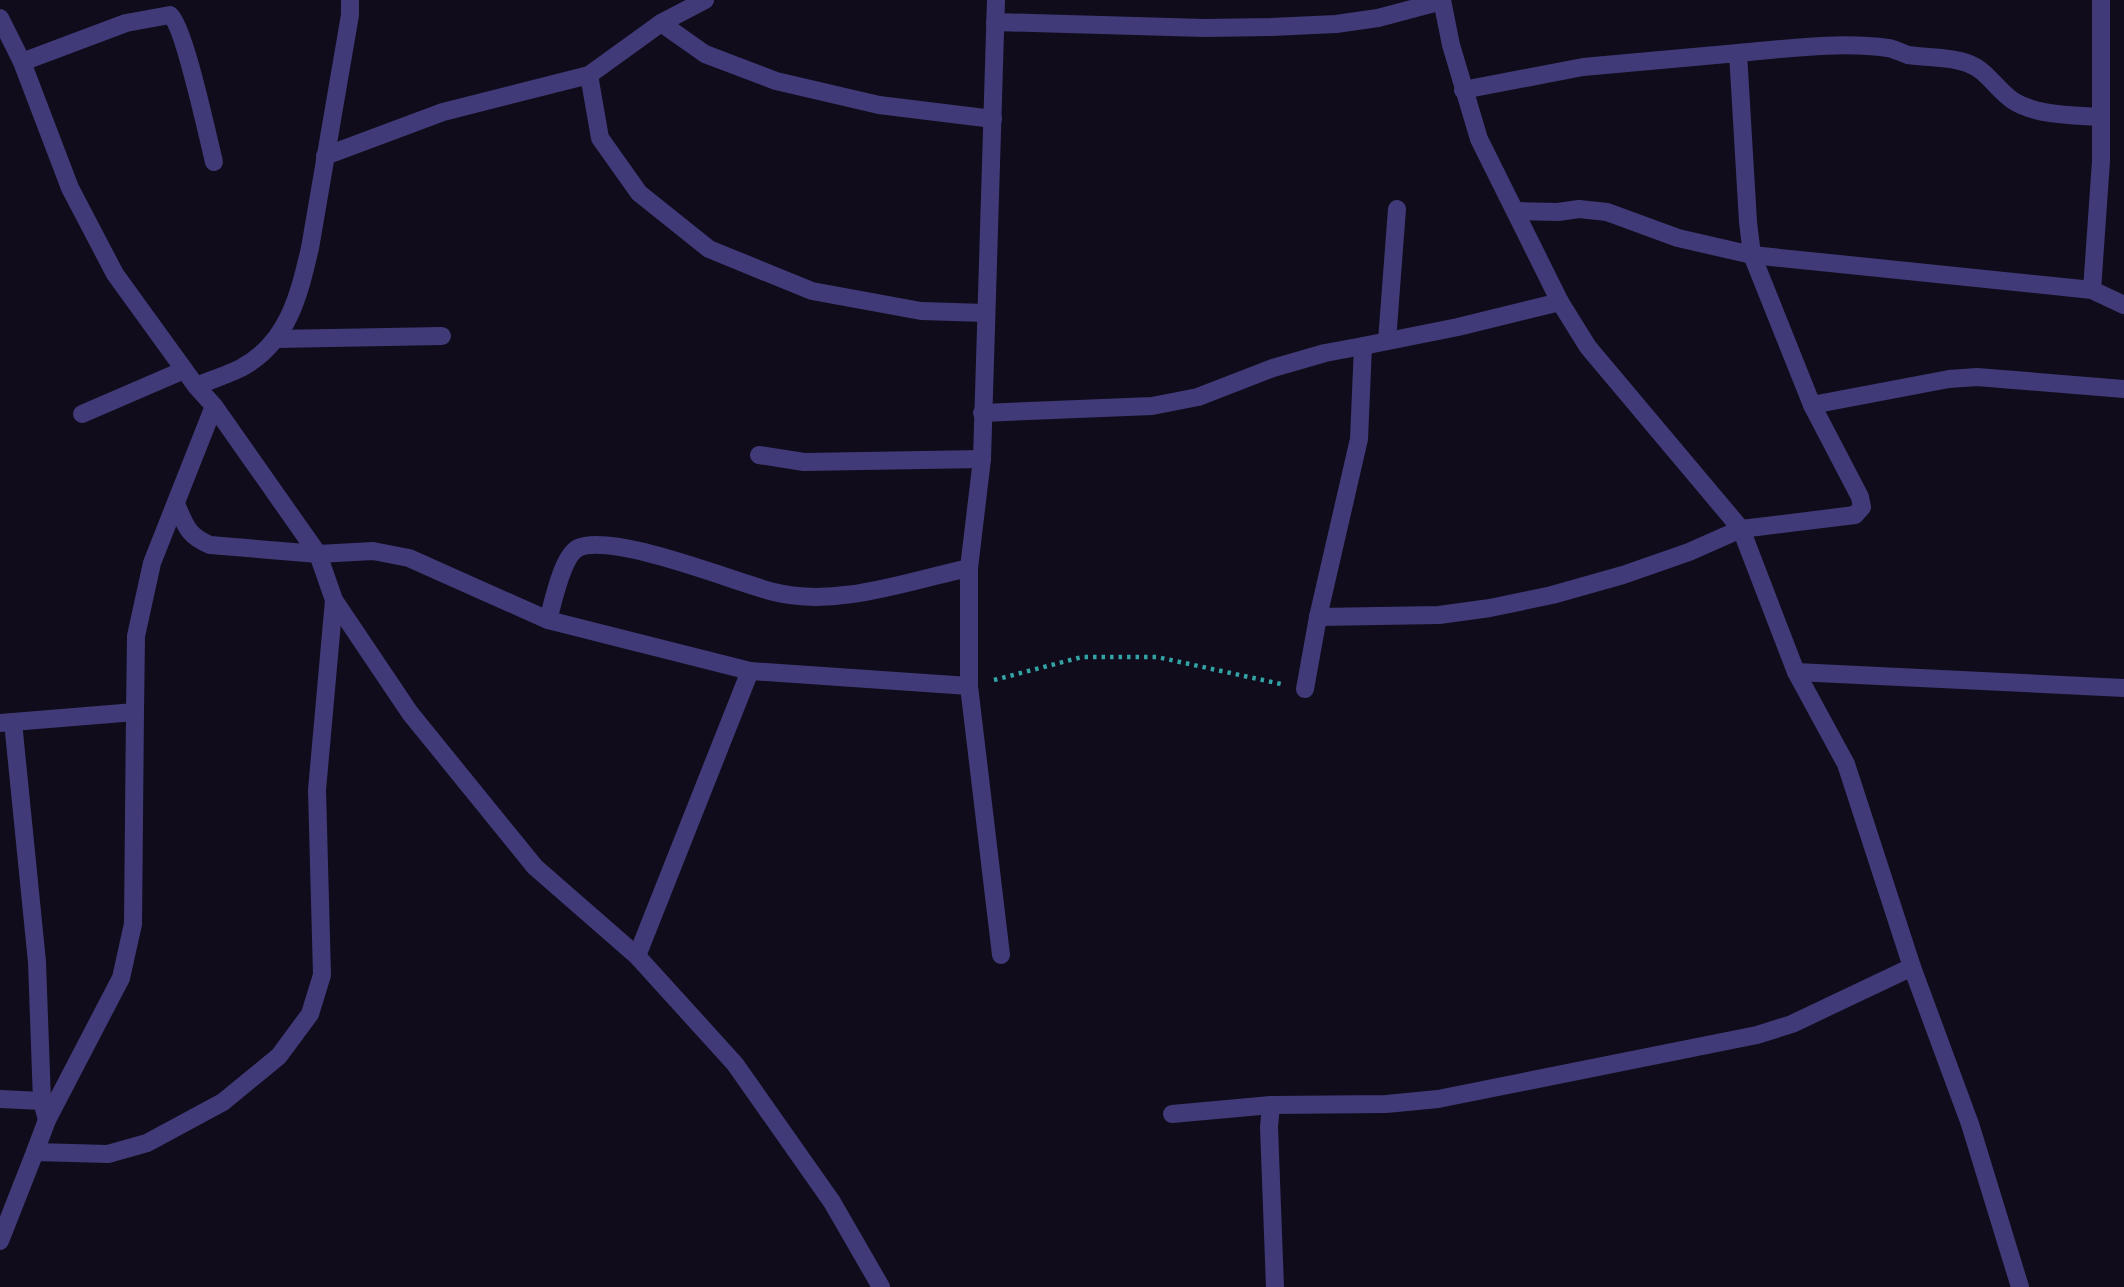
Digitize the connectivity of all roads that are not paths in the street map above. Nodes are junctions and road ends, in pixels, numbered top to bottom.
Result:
1 (350, 0) edge
2 (705, 0) edge
3 (996, 0) edge
4 (2101, 0) edge
5 (1442, 1) edge
6 (0, 18) edge
7 (995, 22) junction
8 (661, 23) junction
9 (1738, 52) junction
10 (22, 62) junction
11 (589, 75) junction
12 (1463, 90) junction
13 (2101, 117) junction
14 (993, 119) junction
15 (325, 156) junction
16 (214, 162) dead end
17 (1397, 209) dead end
18 (1516, 211) junction
19 (1752, 255) junction
20 (2092, 290) junction
21 (1560, 302) junction
22 (2124, 305) edge
23 (986, 313) junction
24 (442, 335) dead end
25 (276, 339) junction
26 (1387, 341) junction
27 (1363, 346) junction
28 (184, 370) junction
29 (196, 386) junction
30 (2124, 389) edge
31 (1812, 405) junction
32 (214, 406) junction
33 (982, 413) junction
34 (82, 414) dead end
35 (759, 455) dead end
36 (982, 459) junction
37 (176, 503) junction
38 (1741, 529) junction
39 (318, 554) junction
40 (969, 568) junction
41 (334, 600) junction
42 (1318, 617) junction
43 (548, 620) junction
44 (750, 671) junction
45 (1797, 672) junction
46 (969, 686) junction
47 (2124, 688) edge
48 (1305, 689) road end
49 (135, 712) junction
50 (7, 722) edge
51 (1001, 955) dead end
52 (637, 956) junction
53 (1912, 967) junction
54 (0, 1099) edge
55 (42, 1101) junction
56 (1271, 1104) junction
57 (1172, 1114) dead end
58 (47, 1120) junction
59 (35, 1152) junction
60 (0, 1241) edge
61 (881, 1287) edge
62 (1276, 1287) edge
63 (2020, 1287) edge

1 - 15 street
2 - 8 street
3 - 7 street
4 - 13 street
5 - 7 street
5 - 12 street
6 - 10 street
7 - 14 street
8 - 11 street
8 - 14 street
9 - 12 street
9 - 13 street
9 - 19 street
10 - 16 street
10 - 28 street
11 - 15 street
11 - 23 street
12 - 18 street
13 - 20 street
14 - 23 street
15 - 25 street
17 - 26 street
18 - 19 street
18 - 21 street
19 - 20 street
19 - 31 street
20 - 22 street
21 - 26 street
21 - 38 street
23 - 33 street
24 - 25 street
25 - 29 street
26 - 27 street
27 - 33 street
27 - 42 street
28 - 29 street
28 - 34 street
29 - 32 street
30 - 31 street
31 - 38 street
32 - 37 street
32 - 39 street
33 - 36 street
35 - 36 street
36 - 40 street
37 - 39 street
37 - 49 street
38 - 42 street
38 - 45 street
39 - 41 street
39 - 43 street
40 - 43 street
40 - 46 street
41 - 52 street
41 - 59 street
42 - 48 street
43 - 44 street
44 - 46 street
44 - 52 street
45 - 47 street
45 - 53 street
46 - 51 street
49 - 50 street
49 - 58 street
50 - 55 street
52 - 61 street
53 - 56 street
53 - 63 street
54 - 55 street
55 - 58 street
56 - 57 street
56 - 62 street
58 - 59 street
59 - 60 street

